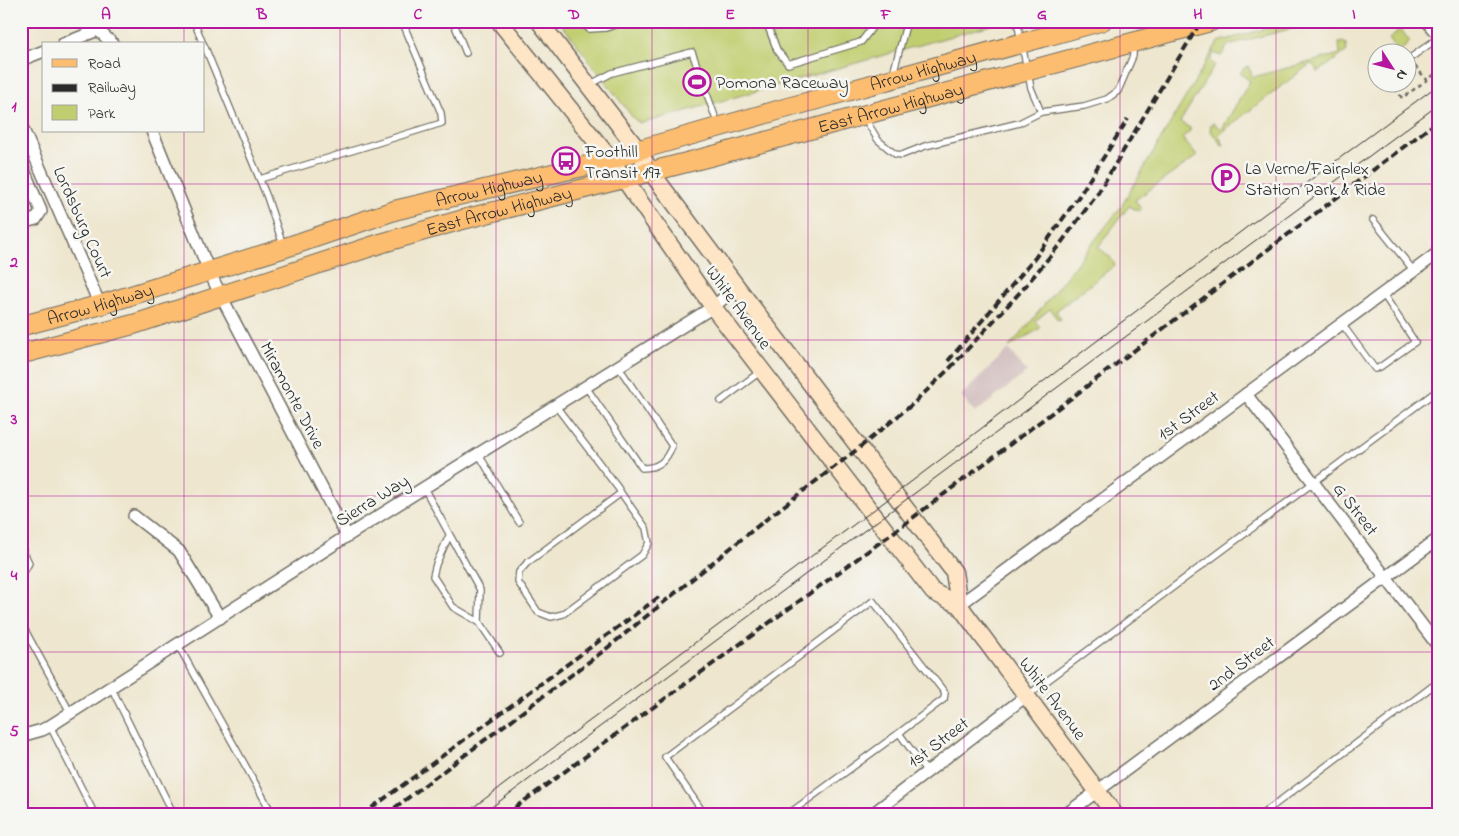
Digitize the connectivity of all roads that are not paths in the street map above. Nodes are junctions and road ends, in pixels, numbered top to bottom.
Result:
1 (194, 21) edge
2 (402, 21) edge
3 (453, 21) edge
4 (499, 21) edge
5 (539, 21) edge
6 (580, 21) edge
7 (627, 21) edge
8 (766, 21) edge
9 (875, 21) edge
10 (906, 21) edge
11 (1017, 21) edge
12 (1102, 21) edge
13 (1212, 21) edge
14 (1423, 21) edge
15 (1438, 38) edge
16 (68, 42) edge
17 (111, 42) edge
18 (203, 42) edge
19 (1134, 42) junction
20 (1022, 44) junction
21 (205, 46) edge
22 (42, 52) edge
23 (466, 53) dead end
24 (1416, 54) edge
25 (21, 60) edge
26 (1028, 71) junction
27 (892, 79) junction
28 (588, 86) junction
29 (1041, 112) junction
30 (863, 115) junction
31 (21, 125) edge
32 (718, 127) junction
33 (152, 132) edge
34 (638, 150) junction
35 (611, 160) junction
36 (21, 163) edge
37 (652, 172) junction
38 (260, 179) junction
39 (624, 179) junction
40 (1373, 220) dead end
41 (21, 223) edge
42 (284, 248) junction
43 (1438, 252) edge
44 (209, 271) junction
45 (1414, 271) junction
46 (737, 287) junction
47 (1383, 294) junction
48 (221, 296) junction
49 (100, 305) junction
50 (713, 307) junction
51 (1342, 324) junction
52 (21, 326) edge
53 (21, 354) edge
54 (618, 366) junction
55 (761, 370) junction
56 (585, 386) junction
57 (1438, 390) edge
58 (1246, 394) junction
59 (721, 401) dead end
60 (555, 405) junction
61 (478, 453) junction
62 (1314, 483) junction
63 (424, 488) junction
64 (621, 493) junction
65 (134, 516) dead end
66 (519, 522) dead end
67 (347, 536) junction
68 (449, 536) junction
69 (1438, 539) edge
70 (21, 546) edge
71 (21, 574) edge
72 (1386, 576) junction
73 (959, 605) junction
74 (220, 618) junction
75 (479, 622) junction
76 (21, 623) edge
77 (178, 644) junction
78 (1438, 646) edge
79 (500, 653) dead end
80 (1438, 682) edge
81 (111, 687) junction
82 (1026, 696) junction
83 (70, 712) junction
84 (50, 726) junction
85 (899, 733) junction
86 (21, 736) edge
87 (928, 772) junction
88 (1098, 791) junction
89 (95, 815) edge
90 (174, 815) edge
91 (273, 815) edge
92 (706, 815) edge
93 (787, 815) edge
94 (871, 815) edge
95 (1065, 815) edge
96 (1115, 815) edge
97 (1261, 815) edge

1 - 18 lane
2 - 38 lane
3 - 23 lane
4 - 35 main road, White Avenue
5 - 28 main road, White Avenue
6 - 7 lane
8 - 9 lane
10 - 27 lane
11 - 20 lane
12 - 20 main road, Arrow Highway
13 - 19 main road, East Arrow Highway
14 - 15 lane
15 - 24 lane
16 - 17 street
19 - 26 main road, East Arrow Highway
19 - 29 lane
20 - 26 lane
20 - 27 main road, Arrow Highway
21 - 38 lane
22 - 25 street
26 - 29 lane
26 - 30 main road, East Arrow Highway
27 - 32 main road, Arrow Highway
28 - 32 lane
28 - 34 main road, White Avenue
29 - 30 lane
30 - 37 main road, East Arrow Highway
31 - 49 street, Lordsburg Court
32 - 34 main road, Arrow Highway
33 - 44 street
34 - 35 main road, Arrow Highway
34 - 37 main road, White Avenue
35 - 39 main road, White Avenue
35 - 42 main road, Arrow Highway
36 - 41 street
37 - 39 main road, East Arrow Highway
37 - 46 main road, White Avenue
38 - 42 lane
39 - 48 main road, East Arrow Highway
39 - 50 main road, White Avenue
40 - 45 lane
42 - 44 main road, Arrow Highway
43 - 45 street, 1st Street
44 - 48 street, Miramonte Drive
44 - 49 main road, Arrow Highway
45 - 47 street, 1st Street
46 - 50 street, Sierra Way
46 - 73 main road, White Avenue
47 - 51 street, 1st Street
47 - 51 lane
48 - 53 main road, East Arrow Highway
48 - 67 street, Miramonte Drive
49 - 52 main road, Arrow Highway
50 - 54 street, Sierra Way
50 - 55 main road, White Avenue
51 - 58 street, 1st Street
54 - 56 street, Sierra Way
54 - 56 lane
55 - 59 lane
55 - 73 main road, White Avenue
56 - 60 street, Sierra Way
57 - 62 lane
58 - 62 street, G Street
58 - 73 street, 1st Street
60 - 61 street, Sierra Way
60 - 64 lane
61 - 63 street, Sierra Way
61 - 66 lane
62 - 72 street, G Street
62 - 82 lane
63 - 67 street, Sierra Way
63 - 68 lane
64 - 64 lane
65 - 74 street
67 - 74 street, Sierra Way
68 - 75 lane
68 - 75 lane
69 - 72 street, 2nd Street
70 - 71 lane
72 - 78 street, G Street
72 - 88 street, 2nd Street
73 - 82 main road, White Avenue
74 - 77 street, Sierra Way
75 - 79 lane
76 - 83 lane
77 - 81 street, Sierra Way
77 - 91 lane
80 - 97 lane
81 - 83 street, Sierra Way
81 - 90 lane
82 - 87 street, 1st Street
82 - 88 main road, White Avenue
83 - 84 street, Sierra Way
84 - 86 street, Sierra Way
84 - 89 lane
85 - 87 lane
85 - 92 lane
85 - 93 lane
87 - 94 street, 1st Street
88 - 95 street, 2nd Street
88 - 96 main road, White Avenue

